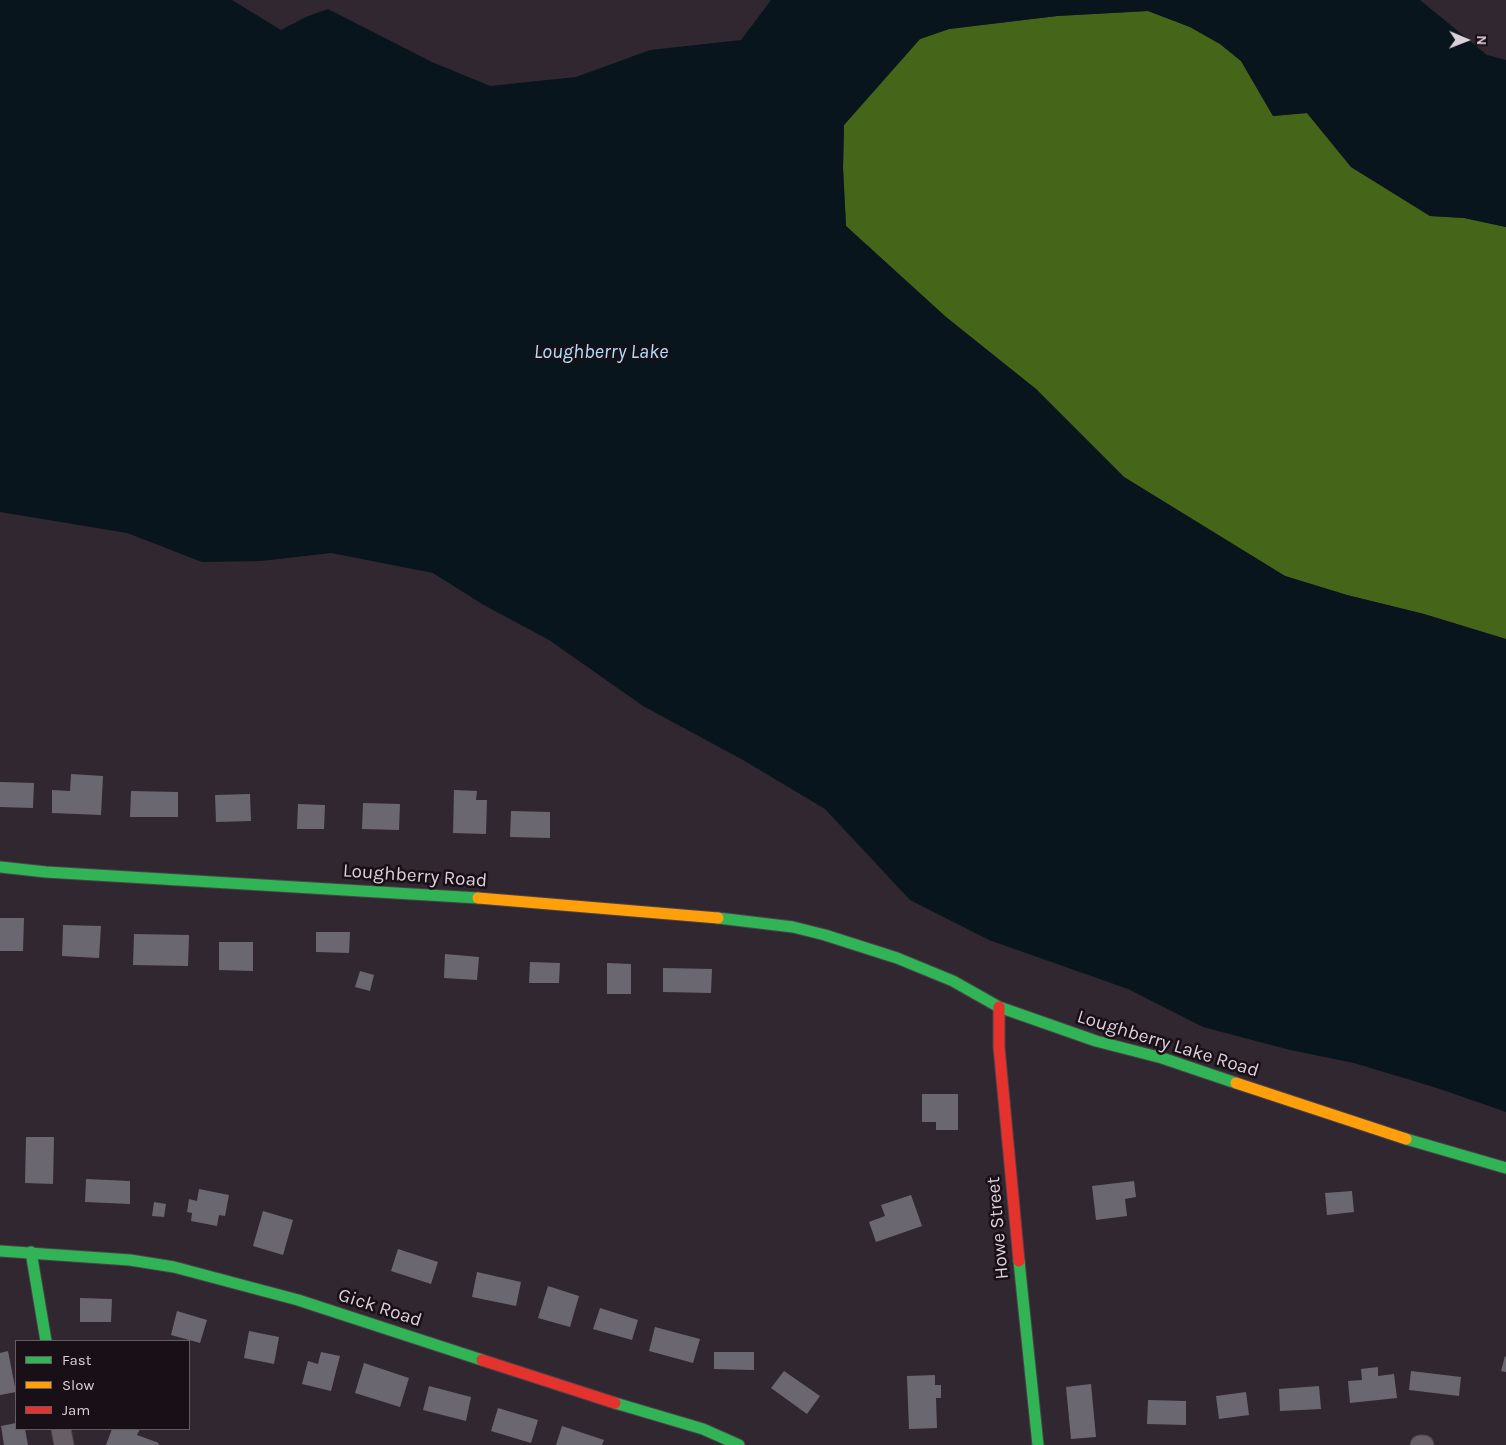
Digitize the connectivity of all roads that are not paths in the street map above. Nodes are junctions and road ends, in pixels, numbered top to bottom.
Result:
1 (0, 866) edge
2 (825, 935) joint
3 (999, 1007) junction
4 (1506, 1168) edge
5 (0, 1251) edge
6 (31, 1252) junction
7 (46, 1340) edge
8 (61, 1430) edge
9 (64, 1445) edge
10 (740, 1445) edge
11 (1038, 1445) edge

1 - 2 street, Loughberry Road
2 - 3 street, Loughberry Lake Road
3 - 4 street, Loughberry Lake Road
3 - 11 street, Howe Street
5 - 6 street, Gick Road
6 - 7 street
6 - 10 street, Gick Road
8 - 9 street

